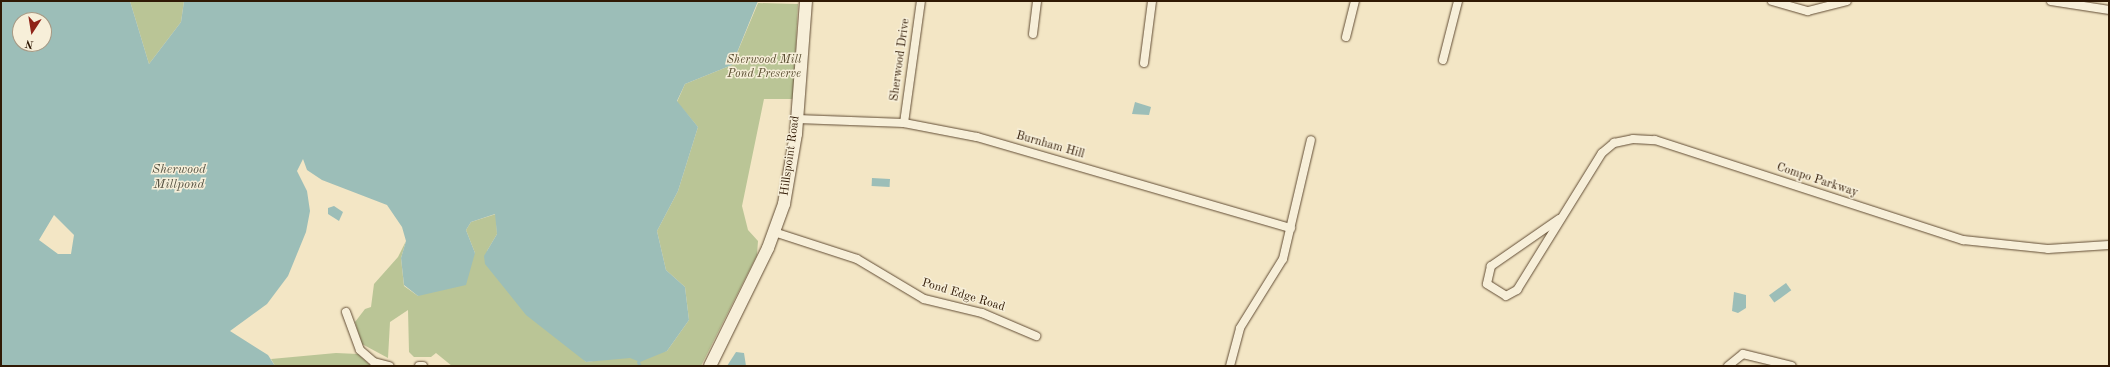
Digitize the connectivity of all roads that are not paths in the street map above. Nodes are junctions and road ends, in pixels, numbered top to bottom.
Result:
1 (806, 1) edge
2 (921, 1) edge
3 (1037, 1) edge
4 (1152, 1) edge
5 (1355, 1) edge
6 (1458, 1) edge
7 (1772, 1) edge
8 (1847, 1) edge
9 (2051, 1) edge
10 (2109, 10) edge
11 (1034, 34) dead end
12 (1346, 37) dead end
13 (1443, 60) dead end
14 (1144, 63) dead end
15 (797, 119) junction
16 (904, 123) junction
17 (1311, 140) dead end
18 (1559, 219) junction
19 (1290, 228) junction
20 (774, 232) junction
21 (2109, 245) edge
22 (346, 312) dead end
23 (1036, 336) dead end
24 (389, 366) edge
25 (419, 366) edge
26 (423, 366) edge
27 (710, 366) edge
28 (1230, 366) edge
29 (1728, 366) edge
30 (1792, 366) edge

1 - 15 street, Hillspoint Road
2 - 16 street, Sherwood Drive
3 - 11 street
4 - 14 street
5 - 12 street
6 - 13 street
7 - 8 street
9 - 10 street
15 - 16 street, Burnham Hill
15 - 20 street, Hillspoint Road
16 - 19 street, Burnham Hill
17 - 19 street
18 - 18 street, Compo Parkway
18 - 21 street, Compo Parkway
19 - 28 street
20 - 23 street, Pond Edge Road
20 - 27 street, Hillspoint Road
22 - 24 street
25 - 26 street
29 - 30 street

